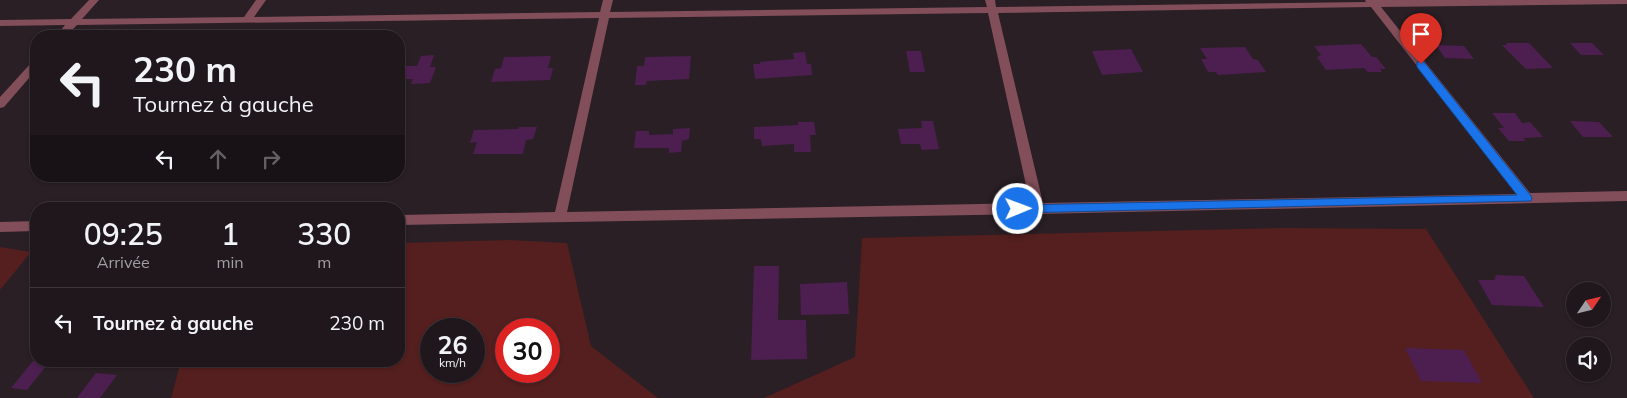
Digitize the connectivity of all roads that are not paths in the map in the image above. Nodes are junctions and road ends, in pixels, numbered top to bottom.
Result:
1 (94, 0) edge
2 (261, 0) edge
3 (608, 0) edge
4 (1372, 2) edge
5 (1627, 2) edge
6 (992, 5) edge
7 (605, 16) junction
8 (247, 20) junction
9 (74, 22) junction
10 (0, 23) edge
11 (67, 30) edge
12 (30, 71) edge
13 (0, 104) edge
14 (1627, 196) edge
15 (1526, 198) junction
16 (1038, 209) junction
17 (560, 217) junction
18 (405, 220) edge
19 (30, 226) edge
20 (0, 227) edge

1 - 9 street
2 - 8 street
3 - 7 street
4 - 5 street
4 - 6 street
4 - 15 street
6 - 7 street
6 - 16 street
7 - 8 street
7 - 17 street
8 - 9 street
9 - 10 street
9 - 11 street
12 - 13 street
14 - 15 street
15 - 16 street
16 - 17 street
17 - 18 street
19 - 20 street

